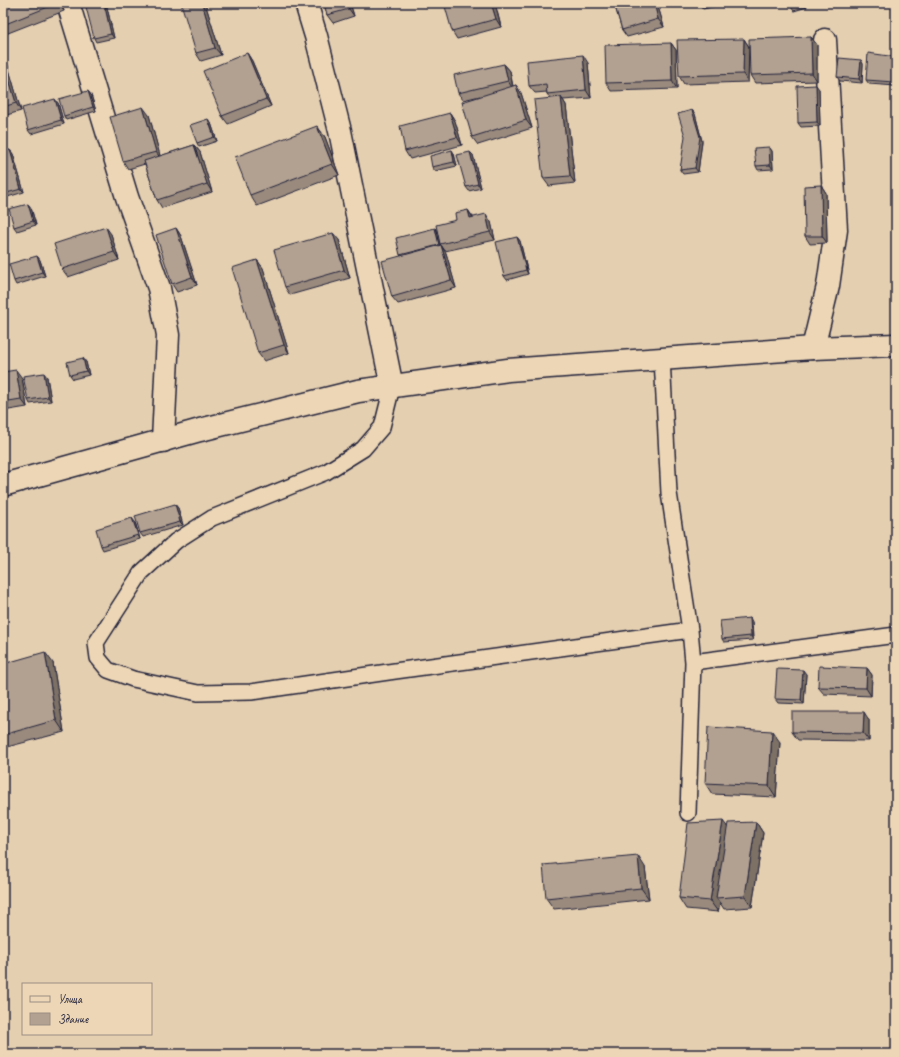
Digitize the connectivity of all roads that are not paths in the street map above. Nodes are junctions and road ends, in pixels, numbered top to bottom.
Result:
1 (68, 3) edge
2 (306, 3) edge
3 (825, 40) dead end
4 (896, 345) edge
5 (813, 348) junction
6 (662, 358) junction
7 (392, 386) junction
8 (163, 441) junction
9 (3, 485) edge
10 (690, 630) junction
11 (896, 635) edge
12 (694, 662) junction
13 (688, 813) dead end

1 - 8 street
2 - 7 street
3 - 5 street
4 - 5 street
5 - 6 street
6 - 7 street
6 - 10 lane
7 - 8 street
7 - 10 lane
8 - 9 street
10 - 12 lane
11 - 12 lane
12 - 13 lane

